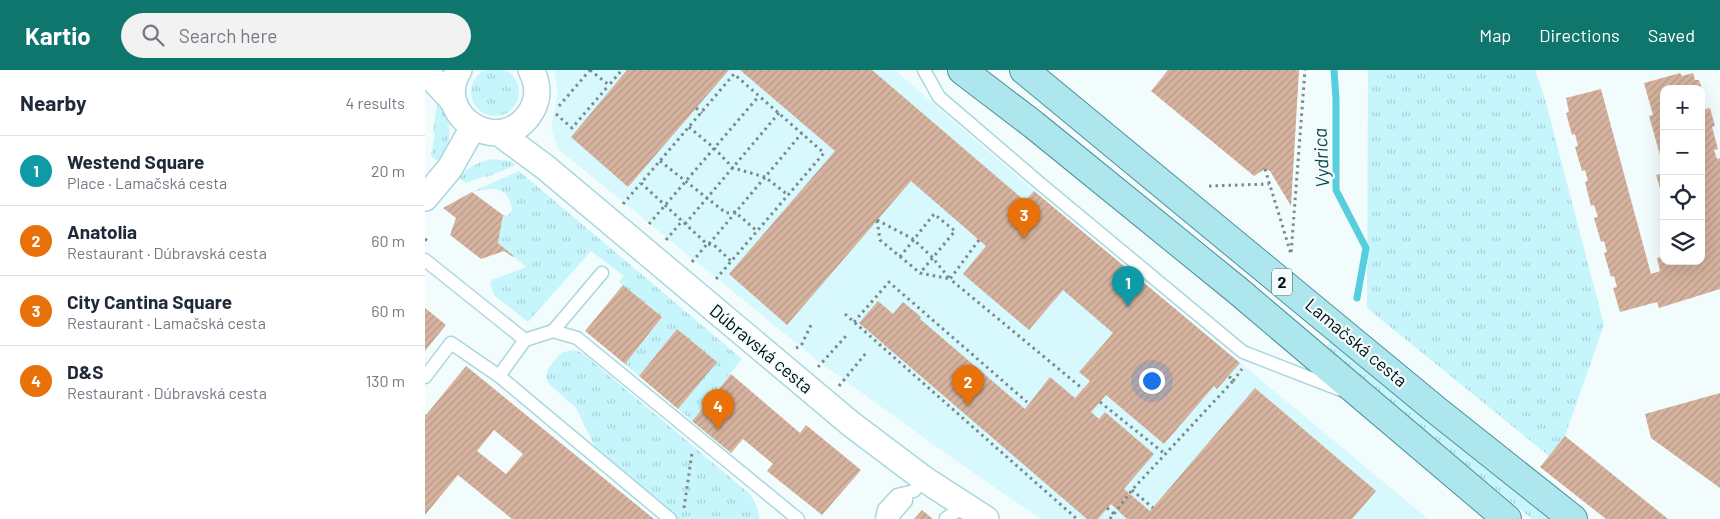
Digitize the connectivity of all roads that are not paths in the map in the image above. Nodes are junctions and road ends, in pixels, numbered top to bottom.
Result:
1 (459, 70) edge
2 (531, 70) edge
3 (924, 70) edge
4 (962, 70) edge
5 (1024, 70) edge
6 (425, 71) edge
7 (454, 102) junction
8 (539, 113) junction
9 (473, 127) junction
10 (499, 133) junction
11 (545, 167) junction
12 (425, 198) edge
13 (425, 260) edge
14 (602, 273) dead end
15 (553, 331) junction
16 (525, 340) junction
17 (499, 376) junction
18 (425, 377) edge
19 (1367, 400) junction
20 (915, 487) junction
21 (782, 514) edge
22 (958, 514) edge
23 (669, 519) edge
24 (798, 519) edge
25 (882, 519) edge
26 (886, 519) edge
27 (986, 519) edge
28 (1507, 519) edge
29 (1573, 519) edge

1 - 7 street
2 - 8 street
3 - 19 lane
4 - 19 main road, Lamačská cesta / 2
5 - 29 main road, Lamačská cesta / 2
6 - 7 street
7 - 9 street
8 - 10 street
8 - 11 street
9 - 10 street
9 - 12 street
10 - 11 street, Dúbravská cesta
11 - 20 street, Dúbravská cesta
13 - 16 lane
14 - 15 lane
15 - 16 lane
15 - 21 lane
16 - 17 lane
17 - 18 lane
17 - 23 lane
19 - 28 main road, Lamačská cesta / 2
20 - 22 street, Dúbravská cesta
20 - 25 lane
20 - 26 lane
21 - 24 lane
22 - 27 street, Dúbravská cesta

